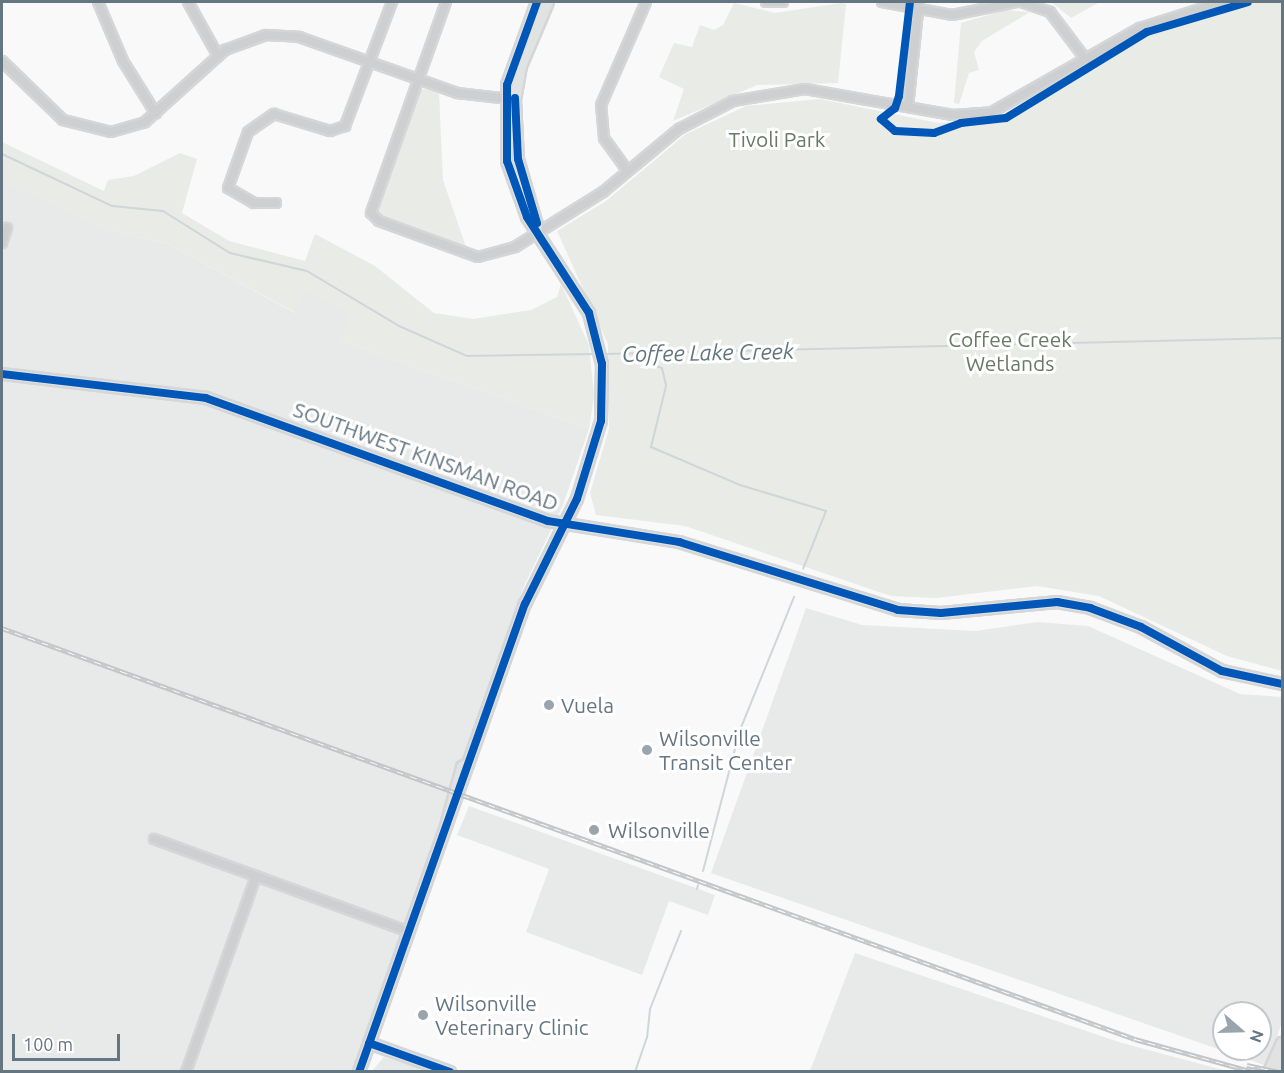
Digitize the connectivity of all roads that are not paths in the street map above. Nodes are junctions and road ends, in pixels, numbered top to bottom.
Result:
1 (98, 2) edge
2 (188, 2) edge
3 (392, 2) edge
4 (446, 2) edge
5 (537, 2) edge
6 (548, 2) edge
7 (646, 2) edge
8 (766, 2) edge
9 (783, 2) edge
10 (882, 2) edge
11 (919, 2) edge
12 (1019, 2) edge
13 (1222, 2) edge
14 (1183, 6) edge
15 (918, 11) junction
16 (218, 56) junction
17 (1084, 57) junction
18 (2, 61) edge
19 (370, 61) junction
20 (418, 79) junction
21 (510, 99) junction
22 (908, 107) junction
23 (156, 114) junction
24 (627, 170) junction
25 (276, 203) dead end
26 (7, 228) dead end
27 (539, 228) junction
28 (2, 243) edge
29 (2, 374) edge
30 (564, 525) junction
31 (1282, 684) edge
32 (154, 839) dead end
33 (256, 876) junction
34 (409, 932) junction
35 (369, 1043) junction
36 (1282, 1043) edge
37 (1282, 1060) edge
38 (186, 1071) edge
39 (359, 1071) edge
40 (450, 1071) edge
41 (1269, 1071) edge
42 (1278, 1071) edge

1 - 23 street
2 - 16 street
3 - 19 street
4 - 20 street
5 - 21 main road
6 - 21 main road
7 - 24 street
8 - 9 street
10 - 15 street
11 - 15 street
12 - 15 street
12 - 17 street
13 - 14 street
14 - 17 street
15 - 22 street
16 - 19 street
16 - 23 street
17 - 22 street
18 - 23 street
19 - 20 street
19 - 25 street
20 - 21 street
20 - 27 street
21 - 27 main road
22 - 24 street
24 - 27 street
26 - 28 street
27 - 30 main road
29 - 30 main road, SOUTHWEST KINSMAN ROAD
30 - 31 main road, SOUTHWEST KINSMAN ROAD
30 - 34 main road
32 - 33 street
33 - 34 street
33 - 38 street
34 - 35 main road
35 - 39 main road
35 - 40 main road
36 - 41 main road
37 - 42 main road

